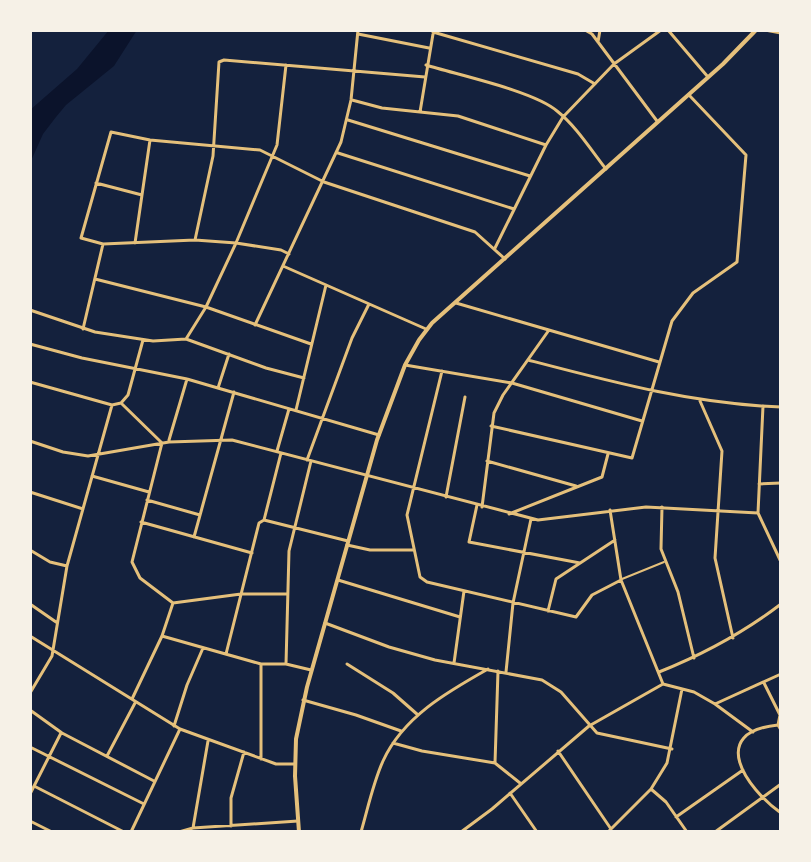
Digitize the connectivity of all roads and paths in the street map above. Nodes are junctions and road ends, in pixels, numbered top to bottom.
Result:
1 (537, 30) edge
2 (559, 30) edge
3 (585, 30) edge
4 (600, 30) edge
5 (661, 30) edge
6 (668, 30) edge
7 (756, 30) edge
8 (765, 30) edge
9 (433, 31) edge
10 (358, 32) edge
11 (781, 33) edge
12 (597, 43) junction
13 (429, 48) junction
14 (614, 64) junction
15 (286, 65) junction
16 (426, 65) junction
17 (354, 71) junction
18 (425, 77) junction
19 (708, 77) junction
20 (595, 84) junction
21 (689, 95) junction
22 (351, 100) junction
23 (420, 112) junction
24 (563, 117) junction
25 (348, 120) junction
26 (658, 122) junction
27 (150, 140) junction
28 (546, 145) junction
29 (214, 146) junction
30 (337, 153) junction
31 (273, 155) junction
32 (606, 169) junction
33 (530, 176) junction
34 (324, 182) junction
35 (96, 183) junction
36 (142, 195) junction
37 (514, 209) junction
38 (195, 240) junction
39 (135, 243) junction
40 (236, 243) junction
41 (103, 244) junction
42 (495, 248) junction
43 (289, 254) junction
44 (505, 259) junction
45 (283, 266) junction
46 (95, 279) junction
47 (326, 285) junction
48 (456, 303) junction
49 (369, 304) junction
50 (206, 307) junction
51 (30, 310) edge
52 (255, 325) junction
53 (83, 329) junction
54 (426, 329) junction
55 (549, 330) junction
56 (186, 339) junction
57 (143, 340) junction
58 (30, 344) edge
59 (311, 344) junction
60 (229, 354) junction
61 (528, 360) junction
62 (659, 362) junction
63 (405, 365) junction
64 (135, 368) junction
65 (442, 371) junction
66 (304, 378) junction
67 (187, 379) junction
68 (30, 382) edge
69 (512, 383) junction
70 (218, 388) junction
71 (234, 392) junction
72 (651, 392) junction
73 (465, 397) dead end
74 (700, 401) junction
75 (121, 403) junction
76 (112, 405) junction
77 (763, 406) junction
78 (781, 407) edge
79 (289, 409) junction
80 (296, 411) junction
81 (322, 418) junction
82 (642, 421) junction
83 (491, 426) junction
84 (379, 435) junction
85 (221, 439) junction
86 (30, 441) edge
87 (169, 442) junction
88 (162, 443) junction
89 (279, 452) junction
90 (608, 452) junction
91 (98, 456) junction
92 (309, 460) junction
93 (487, 461) junction
94 (92, 476) junction
95 (366, 476) junction
96 (781, 483) edge
97 (759, 484) junction
98 (578, 486) junction
99 (412, 488) junction
100 (149, 492) junction
101 (31, 494) edge
102 (446, 497) junction
103 (147, 500) junction
104 (480, 506) junction
105 (662, 507) junction
106 (83, 509) junction
107 (717, 509) junction
108 (610, 510) junction
109 (758, 513) junction
110 (509, 514) junction
111 (200, 515) junction
112 (531, 519) junction
113 (264, 520) junction
114 (141, 522) junction
115 (295, 528) junction
116 (194, 537) junction
117 (615, 540) junction
118 (348, 543) junction
119 (30, 550) edge
120 (414, 550) junction
121 (252, 553) junction
122 (524, 553) junction
123 (665, 561) junction
124 (781, 562) edge
125 (580, 563) junction
126 (67, 566) junction
127 (338, 580) junction
128 (621, 580) junction
129 (464, 591) junction
130 (241, 594) junction
131 (287, 594) junction
132 (173, 603) junction
133 (513, 603) junction
134 (30, 604) edge
135 (781, 604) edge
136 (548, 611) junction
137 (460, 617) junction
138 (56, 622) junction
139 (325, 623) junction
140 (30, 636) edge
141 (162, 636) junction
142 (733, 638) junction
143 (203, 648) junction
144 (52, 649) junction
145 (226, 654) junction
146 (694, 658) junction
147 (261, 664) junction
148 (286, 664) junction
149 (347, 664) dead end
150 (454, 664) junction
151 (488, 669) junction
152 (311, 670) junction
153 (498, 671) junction
154 (506, 672) junction
155 (658, 672) junction
156 (781, 674) edge
157 (763, 682) junction
158 (663, 684) junction
159 (682, 689) junction
160 (30, 693) edge
161 (134, 700) junction
162 (303, 700) junction
163 (715, 704) junction
164 (30, 710) edge
165 (418, 715) junction
166 (778, 725) junction
167 (174, 726) junction
168 (589, 726) junction
169 (180, 729) junction
170 (781, 730) edge
171 (401, 731) junction
172 (753, 732) junction
173 (62, 733) junction
174 (208, 739) junction
175 (393, 743) junction
176 (30, 747) edge
177 (672, 749) junction
178 (558, 751) junction
179 (244, 752) junction
180 (107, 756) junction
181 (49, 757) junction
182 (261, 759) junction
183 (495, 763) junction
184 (295, 764) junction
185 (743, 770) junction
186 (154, 781) junction
187 (520, 783) junction
188 (781, 784) edge
189 (34, 786) junction
190 (651, 789) junction
191 (510, 793) junction
192 (30, 794) edge
193 (761, 798) junction
194 (144, 804) junction
195 (781, 813) edge
196 (676, 817) junction
197 (30, 821) edge
198 (298, 821) junction
199 (231, 826) junction
200 (193, 828) junction
201 (213, 830) edge
202 (609, 831) edge
203 (52, 832) edge
204 (124, 832) edge
205 (131, 832) edge
206 (179, 832) edge
207 (299, 832) edge
208 (361, 832) edge
209 (461, 832) edge
210 (537, 832) edge
211 (687, 832) edge
212 (715, 832) edge

1 - 2 street
3 - 12 street
4 - 12 street
5 - 14 street
6 - 19 street
7 - 19 street
8 - 11 street
9 - 13 street
9 - 20 street
10 - 13 street
10 - 17 street
12 - 14 street
13 - 16 street
14 - 20 street
14 - 26 street
15 - 17 street
15 - 29 street
15 - 31 street
16 - 18 street
16 - 24 street
17 - 18 street
17 - 22 street
18 - 23 street
19 - 21 street
20 - 24 street
21 - 26 street
21 - 62 street
22 - 23 street
22 - 25 street
23 - 28 street
24 - 28 street
24 - 32 street
25 - 30 street
25 - 33 street
26 - 32 street
27 - 29 street
27 - 35 street
27 - 36 street
28 - 33 street
29 - 31 street
29 - 38 street
30 - 34 street
30 - 37 street
31 - 34 street
31 - 40 street
32 - 44 street
33 - 37 street
34 - 42 street
34 - 43 street
35 - 36 street
35 - 41 street
36 - 39 street
37 - 42 street
38 - 39 street
38 - 40 street
39 - 41 street
40 - 43 street
40 - 50 street
41 - 46 street
42 - 44 street
43 - 45 street
44 - 48 street
45 - 47 street
45 - 52 street
46 - 50 street
46 - 53 street
47 - 49 street
47 - 59 street
48 - 54 street
48 - 55 street
49 - 54 street
49 - 81 street
50 - 52 street
50 - 56 street
51 - 53 street
52 - 59 street
53 - 57 street
54 - 63 street
55 - 61 street
55 - 62 street
56 - 57 street
56 - 60 street
57 - 64 street
58 - 64 street
59 - 66 street
60 - 66 street
60 - 70 street
61 - 69 street
61 - 72 street
62 - 72 street
63 - 65 street
63 - 84 street
64 - 67 street
64 - 75 street
65 - 69 street
65 - 99 street
66 - 80 street
67 - 70 street
67 - 87 street
68 - 76 street
69 - 82 street
69 - 83 street
70 - 71 street
71 - 79 street
71 - 85 street
72 - 74 street
72 - 82 street
73 - 102 street
74 - 77 street
74 - 107 street
75 - 76 street
75 - 88 street
76 - 91 street
77 - 78 street
77 - 97 street
79 - 80 street
79 - 89 street
80 - 81 street
81 - 84 street
81 - 92 street
82 - 90 street
83 - 90 street
83 - 93 street
84 - 95 street
85 - 87 street
85 - 89 street
85 - 111 street
86 - 91 street
87 - 88 street
88 - 91 street
88 - 100 street
89 - 92 street
89 - 113 street
90 - 98 street
91 - 94 street
92 - 95 street
92 - 115 street
93 - 98 street
93 - 104 street
94 - 100 street
94 - 106 street
95 - 99 street
95 - 118 street
96 - 97 street
97 - 109 street
98 - 110 street
99 - 102 street
99 - 120 street
100 - 103 street
101 - 106 street
102 - 104 street
103 - 111 street
103 - 114 street
104 - 110 street
104 - 122 street
105 - 107 street
105 - 108 street
105 - 123 street
106 - 126 street
107 - 109 street
107 - 142 street
108 - 112 street
108 - 117 street
109 - 124 street
110 - 112 street
111 - 116 street
112 - 122 street
113 - 115 street
113 - 121 street
114 - 116 street
114 - 132 street
115 - 118 street
115 - 131 street
116 - 121 street
117 - 125 street
117 - 128 street
118 - 120 street
118 - 127 street
119 - 126 street
120 - 129 street
121 - 130 street
122 - 125 street
122 - 133 street
123 - 128 lane
123 - 146 street
125 - 136 street
126 - 138 street
127 - 137 street
127 - 139 street
128 - 136 street
128 - 155 street
129 - 133 street
129 - 137 street
130 - 131 street
130 - 132 street
130 - 145 street
131 - 148 street
132 - 141 street
133 - 136 street
133 - 154 street
134 - 138 street
135 - 142 street
137 - 150 street
138 - 144 street
139 - 150 street
139 - 152 street
140 - 144 street
141 - 143 street
141 - 161 street
142 - 146 street
143 - 145 street
143 - 167 street
144 - 160 street
144 - 161 street
145 - 147 street
146 - 155 street
147 - 148 street
147 - 182 street
148 - 152 street
149 - 165 street
150 - 151 street
151 - 153 street
151 - 165 street
152 - 162 street
153 - 154 street
153 - 183 street
154 - 168 street
155 - 158 street
156 - 157 street
157 - 163 street
157 - 166 street
158 - 159 street
158 - 168 street
159 - 163 street
159 - 177 street
161 - 167 street
161 - 180 street
162 - 171 street
162 - 184 street
163 - 172 street
164 - 173 street
165 - 171 street
166 - 170 street
166 - 172 street
167 - 169 street
168 - 177 street
168 - 178 street
169 - 174 street
169 - 186 street
171 - 175 street
172 - 185 street
173 - 180 street
173 - 181 street
174 - 179 street
174 - 200 street
175 - 183 street
175 - 208 street
176 - 181 street
177 - 190 street
178 - 187 street
178 - 202 street
179 - 182 street
179 - 199 street
180 - 186 street
181 - 189 street
181 - 194 street
182 - 184 street
183 - 187 street
184 - 198 street
185 - 193 street
185 - 196 street
186 - 194 street
187 - 191 street
188 - 193 street
189 - 192 street
189 - 204 street
190 - 196 street
190 - 202 street
191 - 209 street
191 - 210 street
193 - 195 street
193 - 212 street
194 - 205 street
196 - 211 street
197 - 203 street
198 - 199 street
198 - 207 street
199 - 201 street
200 - 201 street
200 - 206 street

